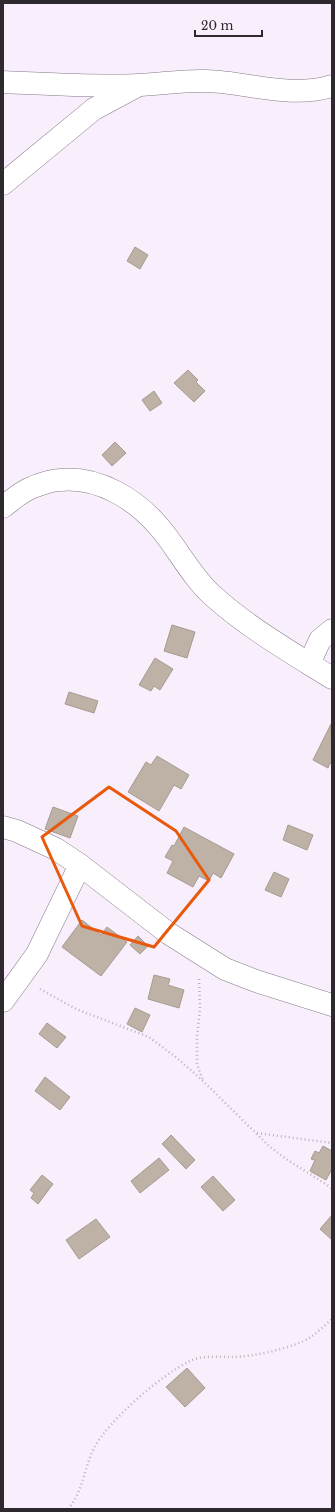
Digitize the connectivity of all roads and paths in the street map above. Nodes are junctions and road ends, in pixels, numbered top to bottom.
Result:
1 (3, 82) edge
2 (139, 85) junction
3 (332, 86) edge
4 (3, 184) edge
5 (3, 507) edge
6 (332, 630) edge
7 (309, 664) junction
8 (332, 678) edge
9 (3, 827) edge
10 (80, 865) junction
11 (199, 952) junction
12 (20, 977) junction
13 (3, 1001) edge
14 (332, 1005) edge
15 (203, 1082) junction
16 (256, 1133) junction
17 (332, 1143) edge
18 (332, 1188) edge
19 (332, 1319) edge
20 (68, 1509) edge

1 - 2 street
2 - 3 street
2 - 4 street
5 - 7 street
6 - 7 street
7 - 8 street
9 - 10 street
10 - 11 street
10 - 12 street
11 - 14 street
11 - 15 path
12 - 13 street
12 - 15 path
15 - 16 path
16 - 17 path
16 - 18 path
19 - 20 path

